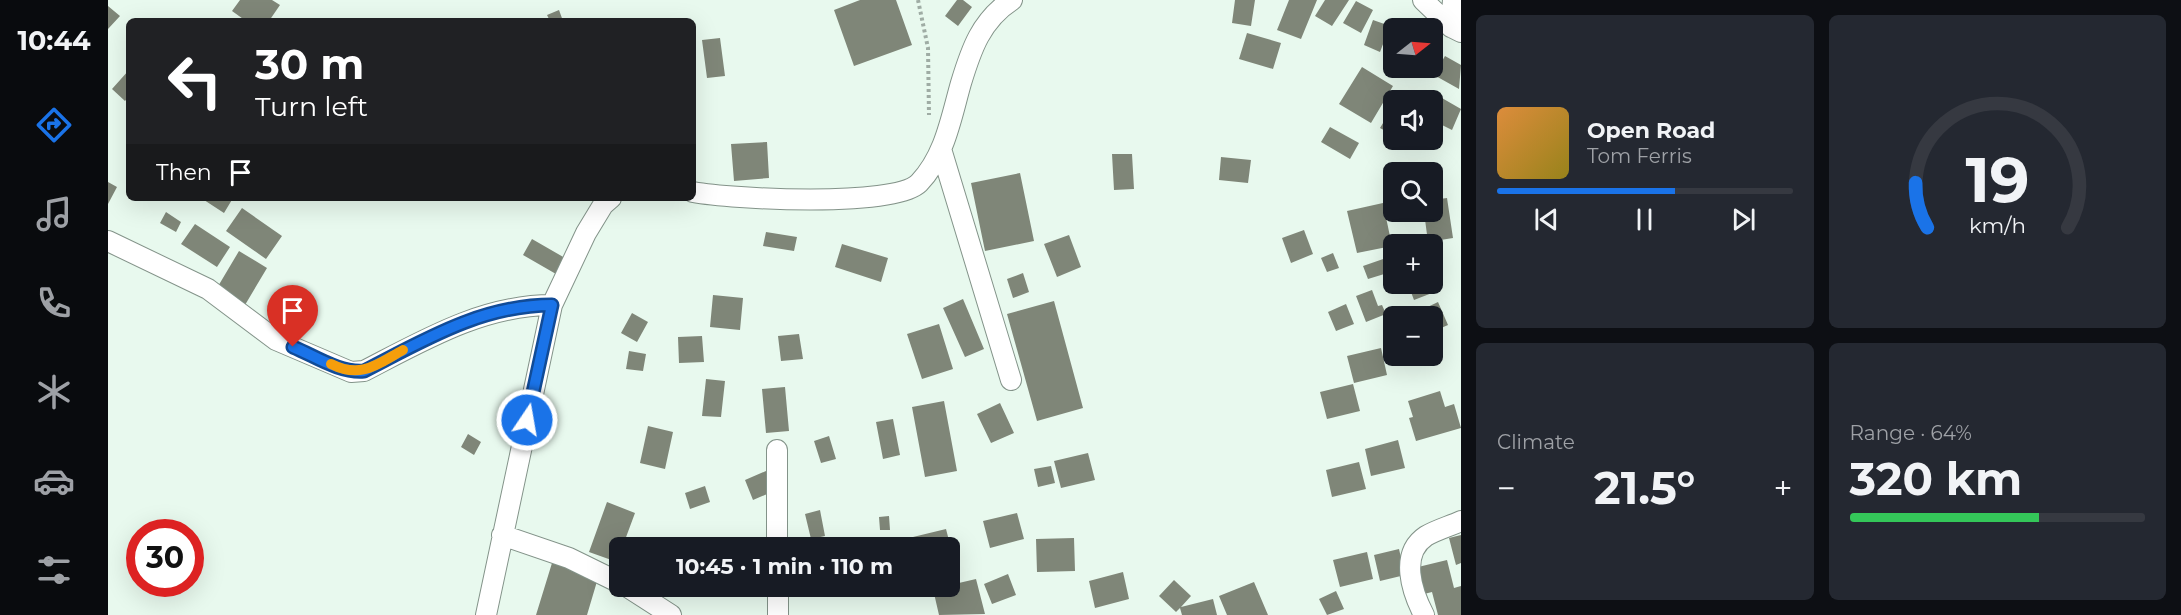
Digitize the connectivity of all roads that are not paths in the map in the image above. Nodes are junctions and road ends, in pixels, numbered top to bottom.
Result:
1 (1012, 0) edge
2 (1423, 0) edge
3 (1453, 0) edge
4 (1456, 29) edge
5 (941, 149) junction
6 (696, 192) edge
7 (608, 201) edge
8 (108, 241) edge
9 (552, 305) junction
10 (1011, 380) dead end
11 (777, 450) dead end
12 (1461, 521) edge
13 (502, 535) junction
14 (777, 537) edge
15 (609, 578) edge
16 (643, 597) edge
17 (778, 597) edge
18 (1422, 614) edge
19 (486, 615) edge
20 (671, 615) edge
21 (778, 615) edge

1 - 5 street
2 - 4 street
3 - 4 street
5 - 6 street
5 - 10 street
7 - 9 street
8 - 9 street
9 - 13 street
11 - 14 street
12 - 18 street
13 - 15 street
13 - 19 street
16 - 20 street
17 - 21 street

